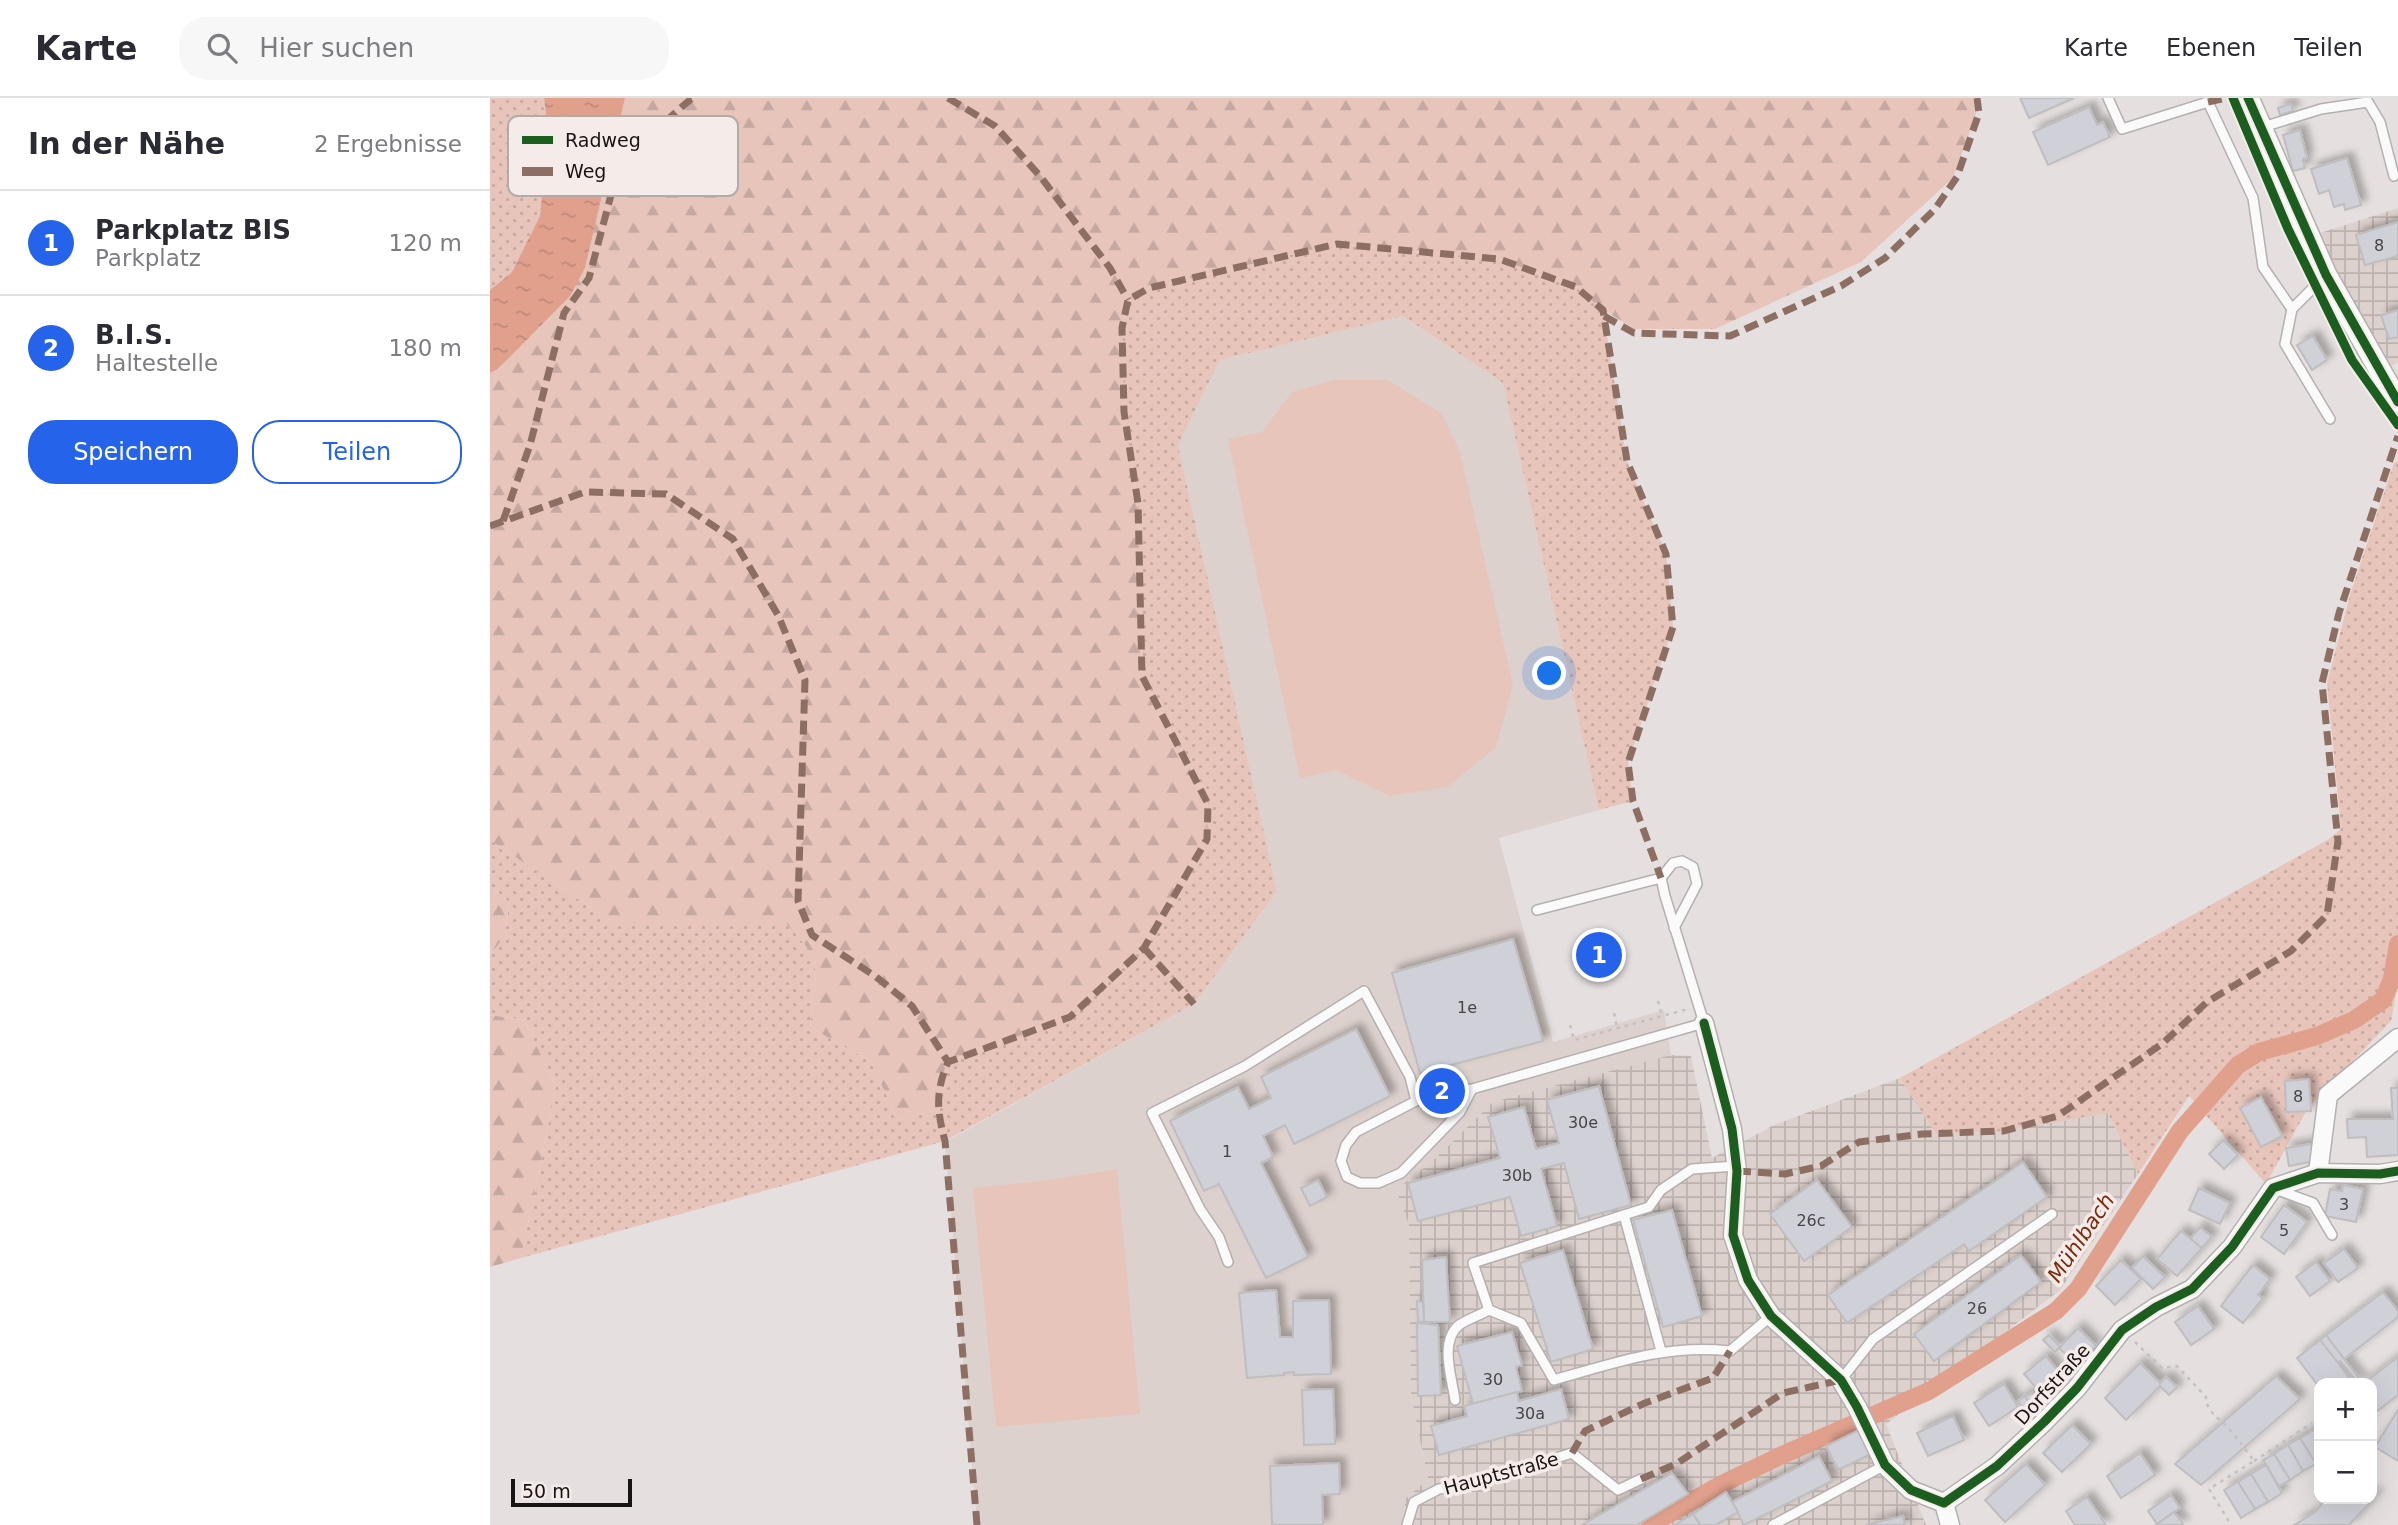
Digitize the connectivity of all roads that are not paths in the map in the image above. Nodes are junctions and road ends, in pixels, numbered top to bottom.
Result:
1 (2108, 98) edge
2 (2248, 98) edge
3 (2261, 128) junction
4 (2394, 176) dead end
5 (2326, 275) junction
6 (2292, 309) junction
7 (2398, 402) edge
8 (2330, 419) dead end
9 (1661, 878) junction
10 (1537, 910) dead end
11 (1674, 928) junction
12 (1704, 1023) junction
13 (2398, 1038) edge
14 (1472, 1088) junction
15 (1416, 1101) junction
16 (1736, 1166) junction
17 (2398, 1171) edge
18 (2318, 1173) junction
19 (2273, 1188) junction
20 (2052, 1214) dead end
21 (1625, 1215) junction
22 (2332, 1235) dead end
23 (1228, 1262) dead end
24 (1489, 1310) junction
25 (1771, 1316) junction
26 (1661, 1352) junction
27 (1841, 1380) junction
28 (1455, 1400) dead end
29 (1885, 1465) junction
30 (1641, 1479) dead end
31 (1944, 1503) junction
32 (1407, 1525) edge
33 (1773, 1525) edge
34 (1950, 1525) edge

1 - 6 lane
2 - 3 street
3 - 4 lane
3 - 5 street
5 - 6 lane
5 - 7 street
6 - 8 lane
9 - 10 lane
9 - 11 lane
9 - 11 lane
11 - 12 lane
12 - 14 lane
12 - 16 street
13 - 18 street
14 - 15 lane
14 - 15 lane
15 - 23 lane
16 - 21 lane
16 - 25 street
17 - 18 street
18 - 19 street
19 - 22 lane
19 - 31 street, Dorfstraße
20 - 27 lane
21 - 24 lane
21 - 26 lane
24 - 26 lane
24 - 28 lane
25 - 26 lane
25 - 27 street
27 - 29 street
29 - 31 street
29 - 33 lane
30 - 32 lane, Hauptstraße
31 - 34 street

